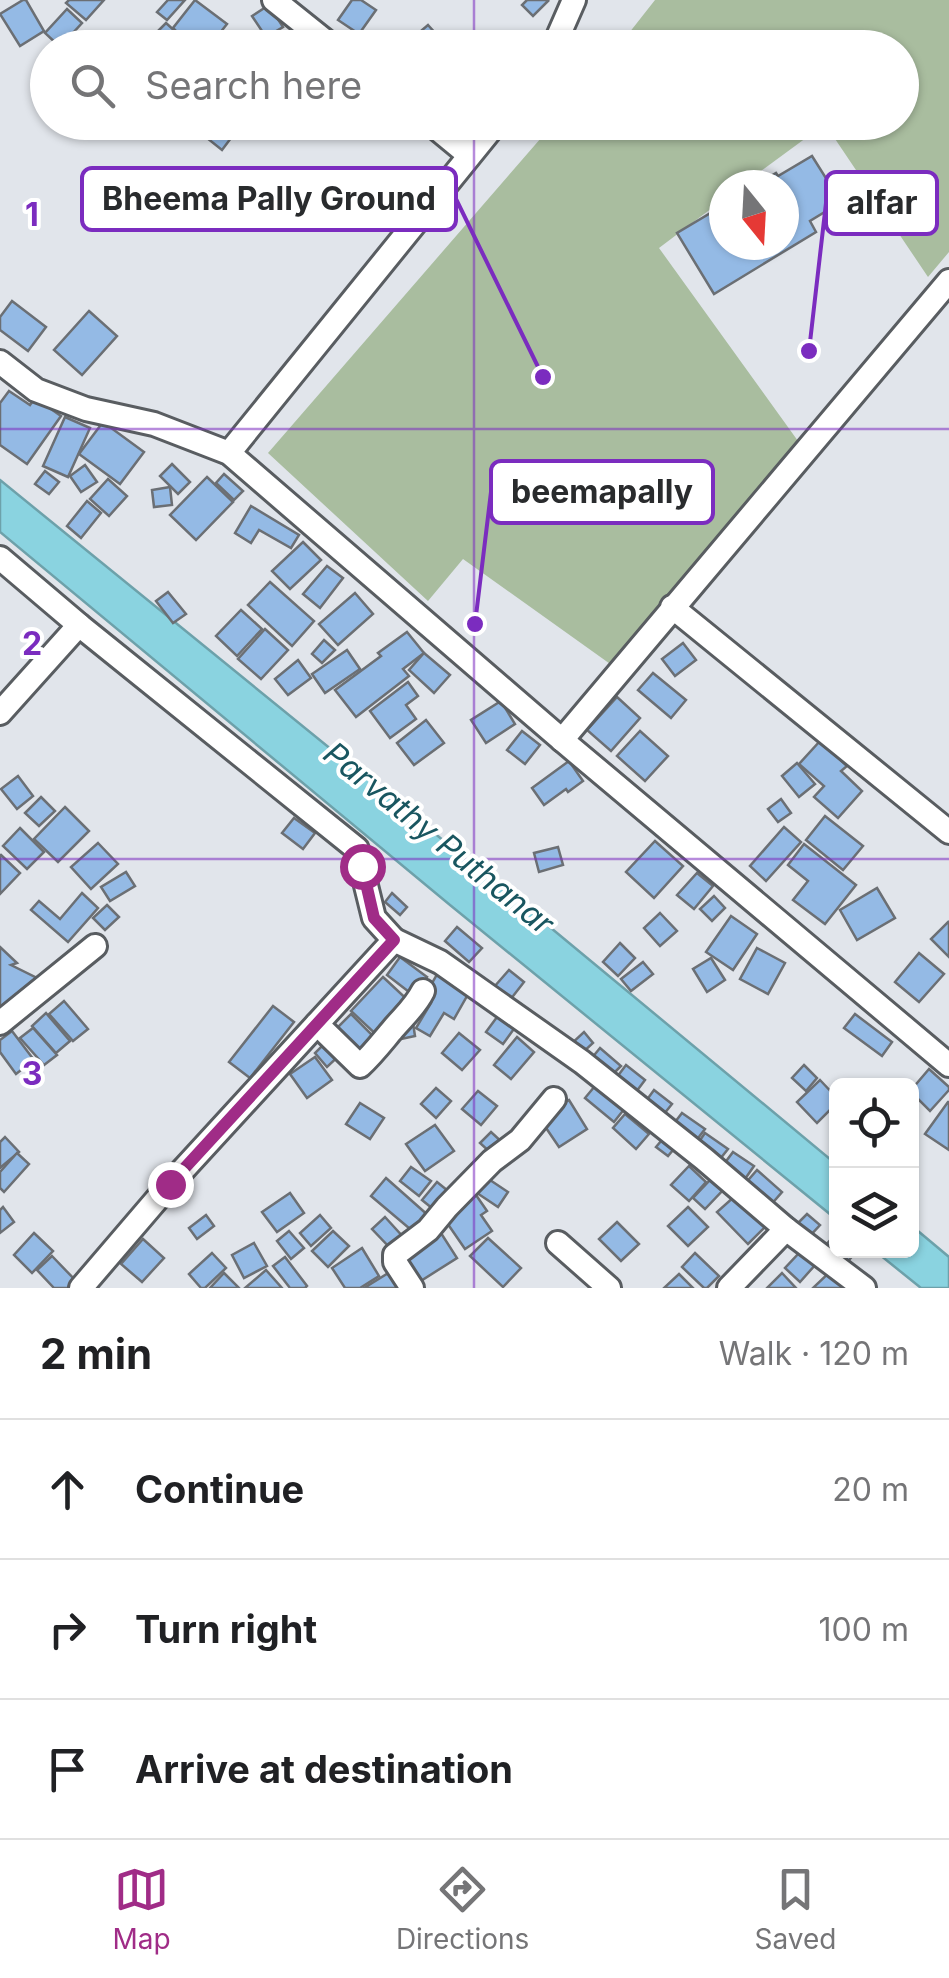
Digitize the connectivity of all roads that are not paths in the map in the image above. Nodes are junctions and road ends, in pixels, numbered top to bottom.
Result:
1 (274, 0) edge
2 (574, 0) edge
3 (312, 30) edge
4 (561, 30) edge
5 (452, 140) edge
6 (481, 140) edge
7 (469, 154) junction
8 (949, 281) edge
9 (0, 362) edge
10 (230, 453) junction
11 (0, 558) edge
12 (672, 607) junction
13 (79, 626) junction
14 (0, 714) edge
15 (562, 740) junction
16 (949, 832) edge
17 (394, 940) junction
18 (95, 946) dead end
19 (423, 991) dead end
20 (0, 1023) edge
21 (318, 1024) junction
22 (949, 1065) edge
23 (554, 1099) dead end
24 (786, 1229) junction
25 (558, 1243) dead end
26 (81, 1288) edge
27 (412, 1288) edge
28 (609, 1288) edge
29 (729, 1288) edge
30 (864, 1288) edge

1 - 3 street
2 - 4 street
5 - 7 street
6 - 7 street
7 - 10 street
8 - 12 street
9 - 10 street
10 - 15 street
11 - 13 street
12 - 15 street
12 - 16 street
13 - 14 street
13 - 17 street
15 - 22 street
17 - 21 street
17 - 24 street
18 - 20 street
19 - 21 street
21 - 26 street
23 - 27 street
24 - 29 street
24 - 30 street
25 - 28 street

